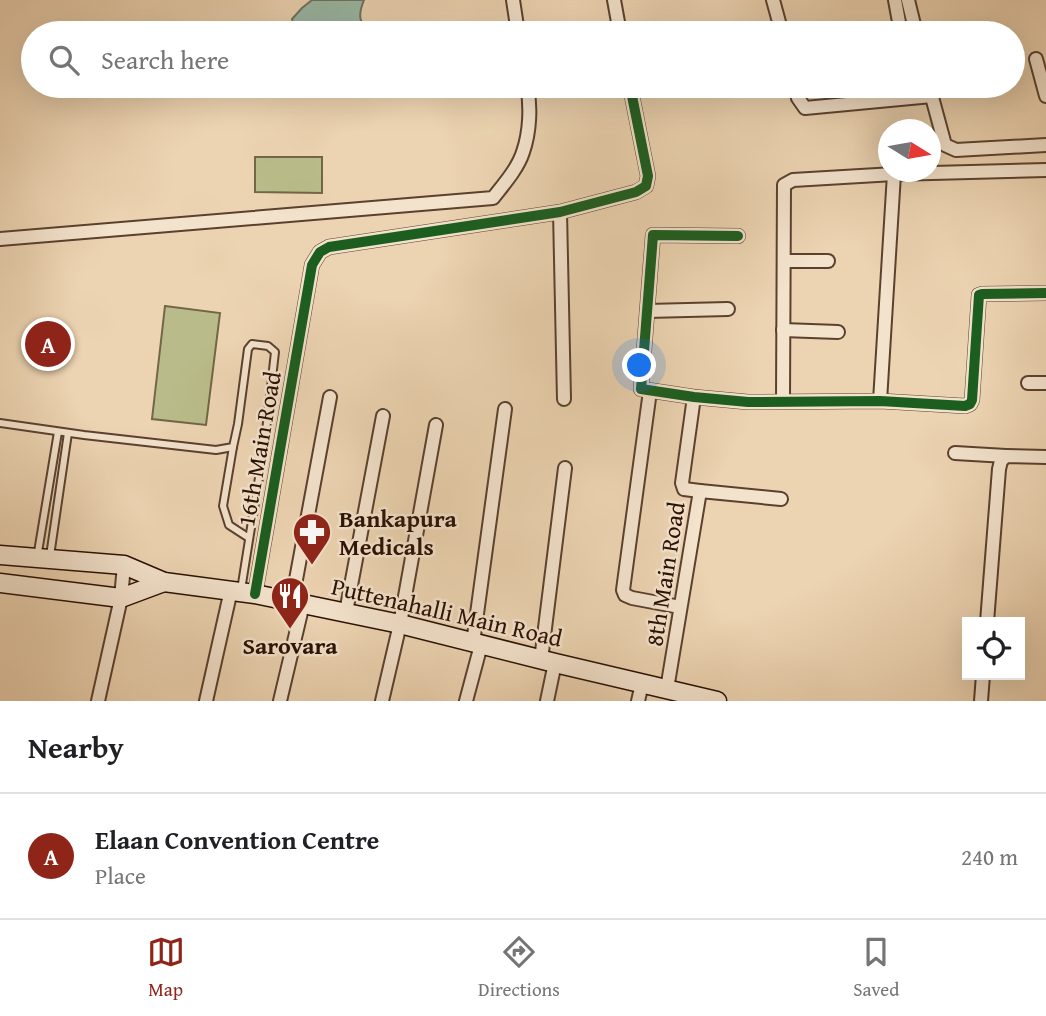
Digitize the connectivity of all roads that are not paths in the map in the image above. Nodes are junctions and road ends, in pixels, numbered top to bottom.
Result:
1 (513, 0) edge
2 (614, 0) edge
3 (773, 0) edge
4 (901, 1) edge
5 (516, 21) edge
6 (618, 21) edge
7 (779, 21) edge
8 (901, 21) edge
9 (910, 21) edge
10 (1036, 59) dead end
11 (1046, 96) edge
12 (529, 98) edge
13 (632, 98) edge
14 (798, 98) edge
15 (872, 98) edge
16 (932, 98) edge
17 (1046, 145) edge
18 (1046, 170) edge
19 (941, 173) edge
20 (878, 175) edge
21 (894, 182) edge
22 (560, 212) junction
23 (738, 236) dead end
24 (0, 239) edge
25 (784, 261) junction
26 (828, 261) dead end
27 (1046, 293) edge
28 (728, 309) dead end
29 (647, 310) junction
30 (783, 330) junction
31 (838, 332) dead end
32 (1028, 383) dead end
33 (1046, 383) edge
34 (650, 391) junction
35 (330, 397) dead end
36 (694, 397) junction
37 (564, 399) dead end
38 (783, 401) junction
39 (880, 401) junction
40 (505, 409) dead end
41 (383, 416) dead end
42 (0, 423) edge
43 (436, 425) dead end
44 (58, 432) junction
45 (68, 433) junction
46 (233, 447) junction
47 (955, 453) dead end
48 (1006, 456) junction
49 (1046, 457) edge
50 (565, 468) dead end
51 (700, 491) junction
52 (781, 499) dead end
53 (249, 538) junction
54 (0, 555) edge
55 (43, 558) junction
56 (124, 565) junction
57 (164, 582) junction
58 (0, 583) edge
59 (242, 592) junction
60 (121, 598) junction
61 (298, 603) junction
62 (680, 607) junction
63 (346, 612) junction
64 (987, 617) edge
65 (400, 624) junction
66 (477, 644) junction
67 (548, 661) junction
68 (983, 680) edge
69 (667, 689) junction
70 (640, 693) edge
71 (99, 701) edge
72 (206, 701) edge
73 (281, 701) edge
74 (382, 701) edge
75 (466, 701) edge
76 (547, 701) edge
77 (717, 701) edge
78 (981, 701) edge

1 - 5 street
2 - 6 street
3 - 7 street
4 - 8 street
4 - 9 street
10 - 11 street
12 - 24 street
13 - 22 street, 16th Main Road
14 - 15 street
16 - 17 street
18 - 19 street
20 - 25 street
21 - 39 street
22 - 37 street
22 - 59 street, 16th Main Road
23 - 29 street
25 - 26 street
25 - 30 street
27 - 39 street
28 - 29 street
29 - 34 street
30 - 31 street
30 - 38 street
32 - 33 street
34 - 36 street
34 - 62 street
35 - 61 street
36 - 38 street
36 - 51 street, 8th Main Road
38 - 39 street
40 - 66 street
41 - 63 street
42 - 44 lane
43 - 65 street
44 - 45 lane
44 - 55 lane
45 - 46 lane
45 - 55 lane
46 - 53 lane
46 - 53 lane
47 - 48 street
48 - 49 street
48 - 64 street
50 - 67 street
51 - 52 street
51 - 62 street, 8th Main Road
53 - 59 lane
54 - 55 main road
55 - 56 main road
56 - 57 main road
56 - 60 street
57 - 59 main road, Puttenahalli Main Road
57 - 60 main road
58 - 60 main road
59 - 61 main road, Puttenahalli Main Road
59 - 72 street, 16th Main Road
60 - 71 street
61 - 63 main road, Puttenahalli Main Road
61 - 73 street
62 - 69 street, 8th Main Road
63 - 65 main road, Puttenahalli Main Road
65 - 66 main road, Puttenahalli Main Road
65 - 74 street
66 - 67 main road, Puttenahalli Main Road
66 - 75 street
67 - 70 main road, Puttenahalli Main Road
67 - 76 street
68 - 78 street
69 - 70 main road, Puttenahalli Main Road
69 - 77 main road, Puttenahalli Main Road

